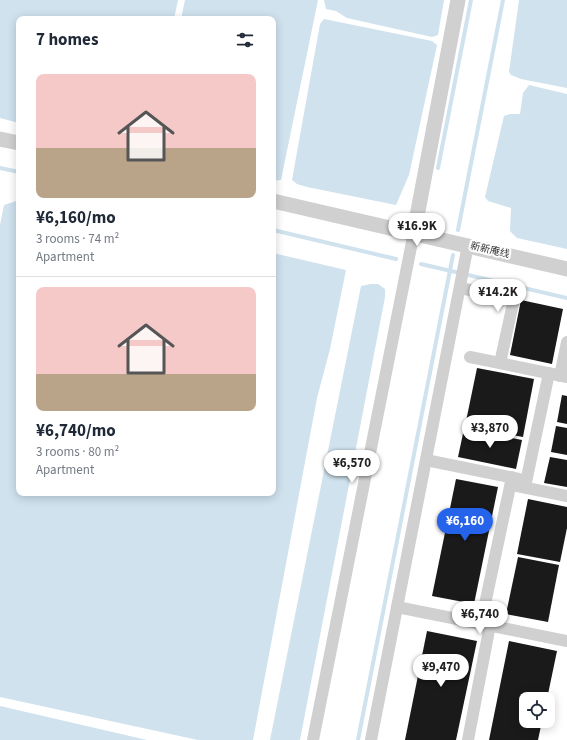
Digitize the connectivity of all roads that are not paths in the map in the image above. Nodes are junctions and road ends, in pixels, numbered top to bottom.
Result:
1 (458, 0) edge
2 (0, 139) edge
3 (16, 143) edge
4 (276, 202) edge
5 (414, 232) junction
6 (468, 245) junction
7 (567, 269) edge
8 (460, 284) junction
9 (567, 342) edge
10 (470, 357) dead end
11 (500, 363) junction
12 (559, 375) edge
13 (426, 460) junction
14 (511, 481) junction
15 (526, 484) junction
16 (567, 496) edge
17 (397, 607) junction
18 (486, 624) junction
19 (567, 641) edge
20 (313, 740) edge
21 (371, 740) edge
22 (468, 740) edge

1 - 5 street
2 - 3 street
4 - 5 street, 新新庵线
5 - 6 street, 新新庵线
5 - 20 street
6 - 7 street, 新新庵线
6 - 8 street
8 - 11 street
8 - 13 street
9 - 12 street
10 - 11 street
11 - 12 street
12 - 15 street
13 - 14 street
13 - 17 street
14 - 15 street
14 - 18 street
15 - 16 street
17 - 18 street
17 - 21 street
18 - 19 street
18 - 22 street

